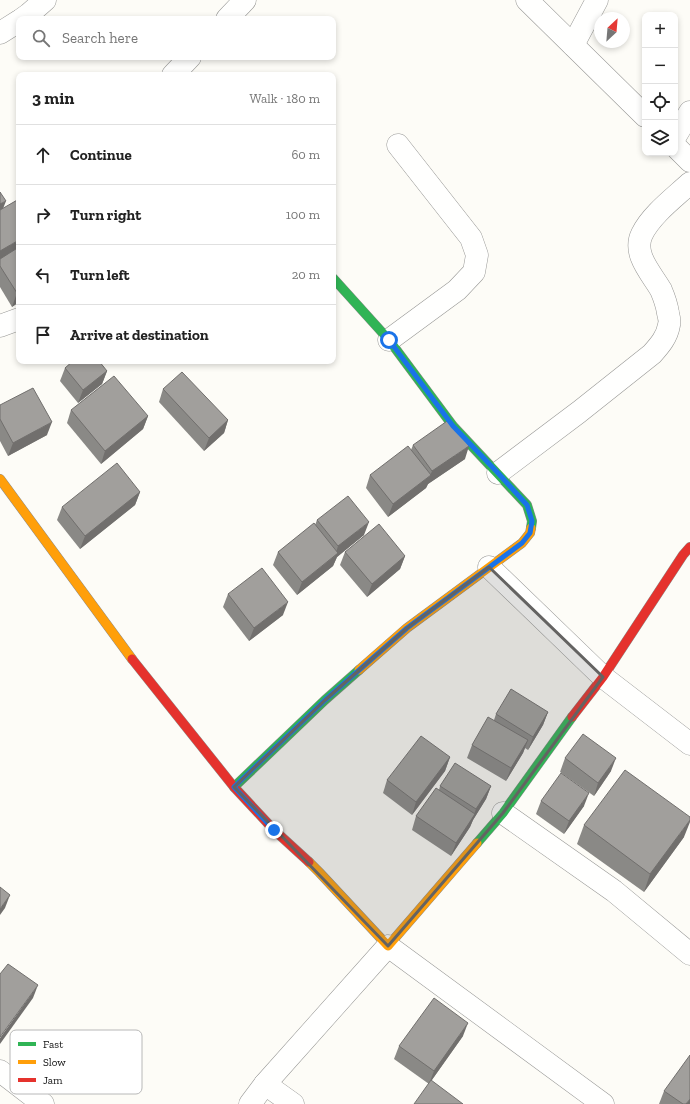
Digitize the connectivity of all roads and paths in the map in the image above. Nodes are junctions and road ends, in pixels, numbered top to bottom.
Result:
1 (45, 0) edge
2 (245, 0) edge
3 (527, 0) edge
4 (597, 0) edge
5 (26, 16) edge
6 (230, 16) edge
7 (16, 23) edge
8 (0, 33) edge
9 (573, 45) junction
10 (187, 60) edge
11 (176, 72) edge
12 (690, 112) edge
13 (642, 113) edge
14 (678, 132) edge
15 (398, 145) dead end
16 (678, 149) edge
17 (690, 161) edge
18 (690, 182) edge
19 (336, 281) edge
20 (16, 320) edge
21 (0, 326) edge
22 (389, 340) junction
23 (498, 473) junction
24 (0, 479) edge
25 (690, 547) edge
26 (489, 567) junction
27 (603, 677) junction
28 (690, 744) edge
29 (234, 787) junction
30 (503, 813) junction
31 (388, 946) junction
32 (690, 954) edge
33 (0, 1071) edge
34 (10, 1079) edge
35 (264, 1084) junction
36 (30, 1094) edge
37 (43, 1104) edge
38 (250, 1104) edge
39 (293, 1104) edge
40 (603, 1104) edge

1 - 5 street
2 - 6 street
3 - 9 street
4 - 9 street
7 - 8 street
9 - 13 street
10 - 11 street
12 - 14 street
15 - 22 street
16 - 17 street
18 - 23 street
19 - 22 street
20 - 21 street
22 - 23 street
23 - 26 street
24 - 29 street
25 - 27 street
26 - 27 street
26 - 29 street
27 - 28 street
27 - 30 street
29 - 31 street
30 - 31 street
30 - 32 street
31 - 35 street
31 - 40 street
33 - 34 street
35 - 38 street
35 - 39 street
36 - 37 street

